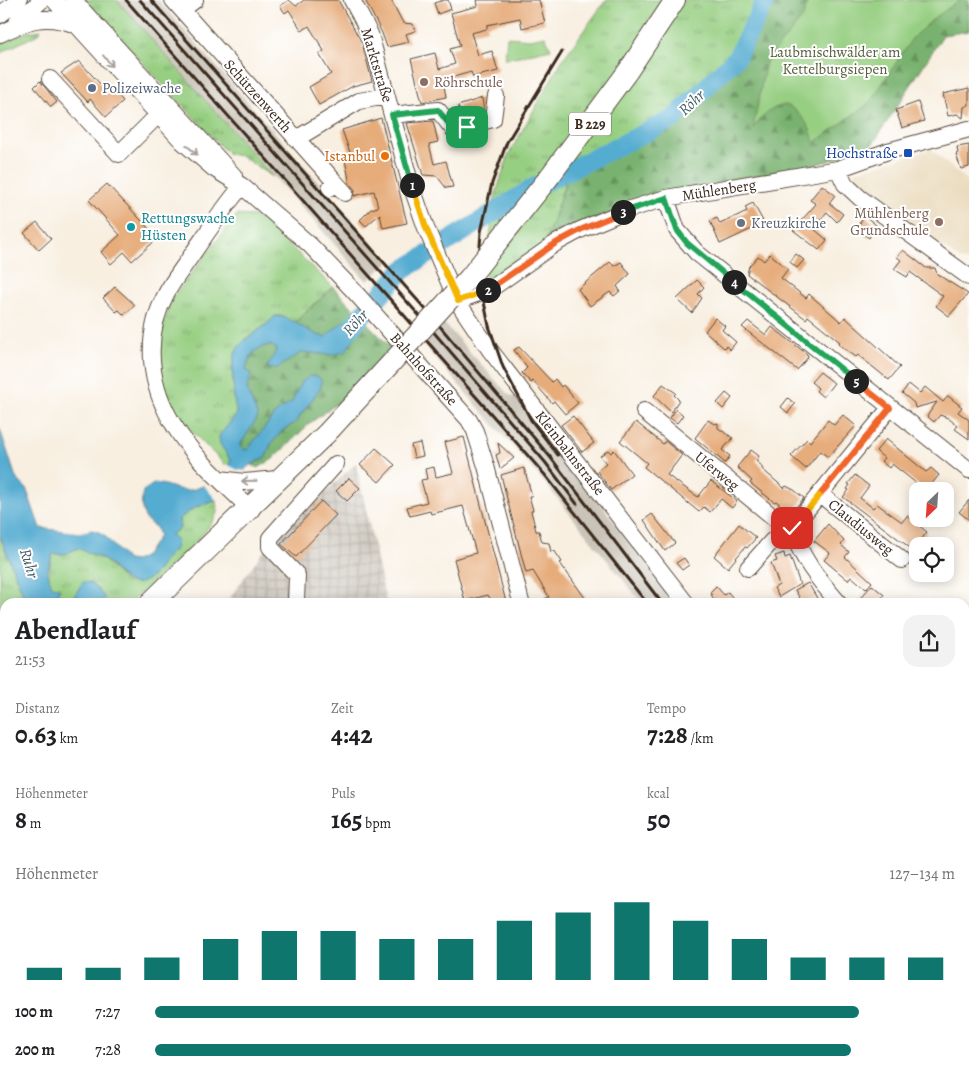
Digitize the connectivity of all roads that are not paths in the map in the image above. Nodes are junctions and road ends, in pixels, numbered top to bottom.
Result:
1 (19, 0) edge
2 (42, 0) edge
3 (54, 0) edge
4 (73, 0) edge
5 (195, 0) edge
6 (352, 0) edge
7 (675, 0) edge
8 (177, 5) edge
9 (4, 9) edge
10 (76, 25) junction
11 (4, 32) edge
12 (50, 79) dead end
13 (387, 96) junction
14 (496, 96) dead end
15 (163, 110) junction
16 (392, 115) junction
17 (969, 129) edge
18 (296, 139) junction
19 (838, 169) junction
20 (242, 186) junction
21 (337, 188) dead end
22 (666, 198) junction
23 (969, 277) edge
24 (458, 301) junction
25 (890, 408) junction
26 (644, 411) dead end
27 (336, 464) dead end
28 (969, 470) edge
29 (220, 479) junction
30 (278, 479) junction
31 (821, 495) junction
32 (249, 508) junction
33 (792, 528) junction
34 (902, 560) dead end
35 (748, 568) dead end
36 (156, 598) edge
37 (296, 598) edge
38 (520, 598) edge
39 (683, 598) edge
40 (835, 598) edge

1 - 9 street
2 - 11 street
3 - 10 street, Bahnhofstraße
4 - 15 street, Bahnhofstraße
5 - 8 street
6 - 13 street, Marktstraße
7 - 30 main road, B 229, bridge
8 - 18 street, Schützenwerth
10 - 11 street
10 -> 15 street, Bahnhofstraße
12 - 15 street
13 - 16 street, Marktstraße
13 - 18 street, Schützenwerth
14 - 16 street
15 - 20 street, Bahnhofstraße
16 - 24 street, Marktstraße
17 - 19 street, Mühlenberg
18 - 21 street
19 - 22 street, Mühlenberg
19 - 23 street
20 - 29 street
20 - 38 street, Bahnhofstraße
22 - 24 street, Mühlenberg
22 - 25 street
24 - 39 street, Kleinbahnstraße
25 - 28 street
25 - 31 street
26 - 33 street, Uferweg
27 - 37 street
30 -> 29 street
29 - 32 street
30 - 32 main road, B 229
31 - 33 street
31 - 34 street, Claudiusweg
32 - 36 highway
33 - 35 street
33 - 40 street

